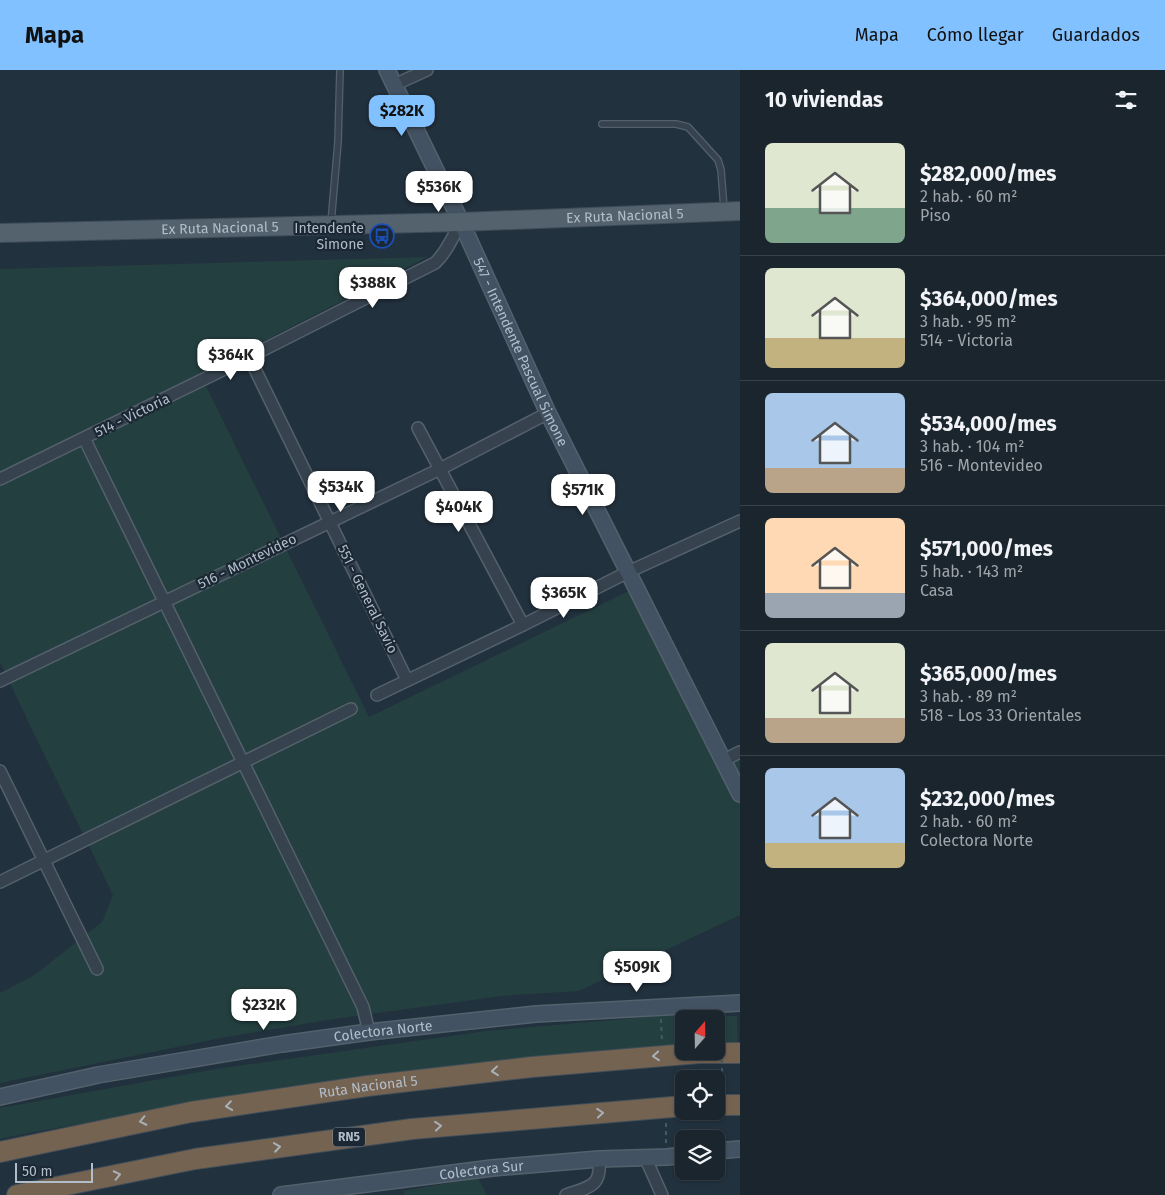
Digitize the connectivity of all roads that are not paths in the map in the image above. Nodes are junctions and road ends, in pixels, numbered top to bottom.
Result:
1 (340, 70) edge
2 (387, 70) edge
3 (427, 70) edge
4 (394, 85) junction
5 (602, 124) dead end
6 (732, 211) edge
7 (461, 222) junction
8 (331, 225) junction
9 (0, 233) edge
10 (249, 357) junction
11 (548, 413) junction
12 (418, 428) dead end
13 (84, 438) junction
14 (440, 469) junction
15 (0, 479) edge
16 (330, 521) junction
17 (740, 521) edge
18 (628, 572) junction
19 (164, 602) junction
20 (523, 625) junction
21 (407, 680) junction
22 (0, 681) edge
23 (377, 695) dead end
24 (351, 709) dead end
25 (740, 752) edge
26 (724, 760) junction
27 (243, 762) junction
28 (0, 771) edge
29 (740, 794) edge
30 (44, 860) junction
31 (0, 882) edge
32 (97, 969) dead end
33 (740, 1003) edge
34 (368, 1032) junction
35 (740, 1053) edge
36 (0, 1097) edge
37 (740, 1104) edge
38 (725, 1110) edge
39 (675, 1113) edge
40 (740, 1149) edge
41 (725, 1150) edge
42 (0, 1152) edge
43 (675, 1156) edge
44 (645, 1157) junction
45 (599, 1159) junction
46 (18, 1195) edge
47 (281, 1195) edge
48 (566, 1195) edge
49 (662, 1195) edge

1 - 8 lane
2 - 4 street, 547 - Intendente Pascual Simone
3 - 4 street
4 - 7 street, 547 - Intendente Pascual Simone
5 - 6 lane
6 - 7 main road, Ex Ruta Nacional 5
7 - 8 main road, Ex Ruta Nacional 5
7 - 10 street, 514 - Victoria
7 - 11 street, 547 - Intendente Pascual Simone
8 - 9 main road, Ex Ruta Nacional 5
10 - 13 street, 514 - Victoria
10 - 16 street, 551 - General Savio
11 - 14 street, 516 - Montevideo
11 - 18 street, 547 - Intendente Pascual Simone
12 - 14 street
13 - 15 street, 514 - Victoria
13 - 19 street
14 - 16 street, 516 - Montevideo
14 - 20 street
16 - 19 street, 516 - Montevideo
16 - 21 street, 551 - General Savio
17 - 18 street
18 - 20 street
18 - 26 street, 547 - Intendente Pascual Simone
19 - 22 street, 516 - Montevideo
19 - 27 street
20 - 21 street
21 - 23 street
24 - 27 street
25 - 26 street
26 - 29 street, 547 - Intendente Pascual Simone
27 - 30 street
27 - 34 street
28 - 30 street
30 - 31 street
30 - 32 street
33 - 34 street, Colectora Norte
34 - 36 street, Colectora Norte
35 -> 42 highway, Ruta Nacional 5
37 - 38 highway
46 -> 39 highway, RN5
40 - 41 street
43 - 44 street, Colectora Sur
44 - 45 street, Colectora Sur
44 - 49 street
45 - 47 street, Colectora Sur
45 - 48 street

